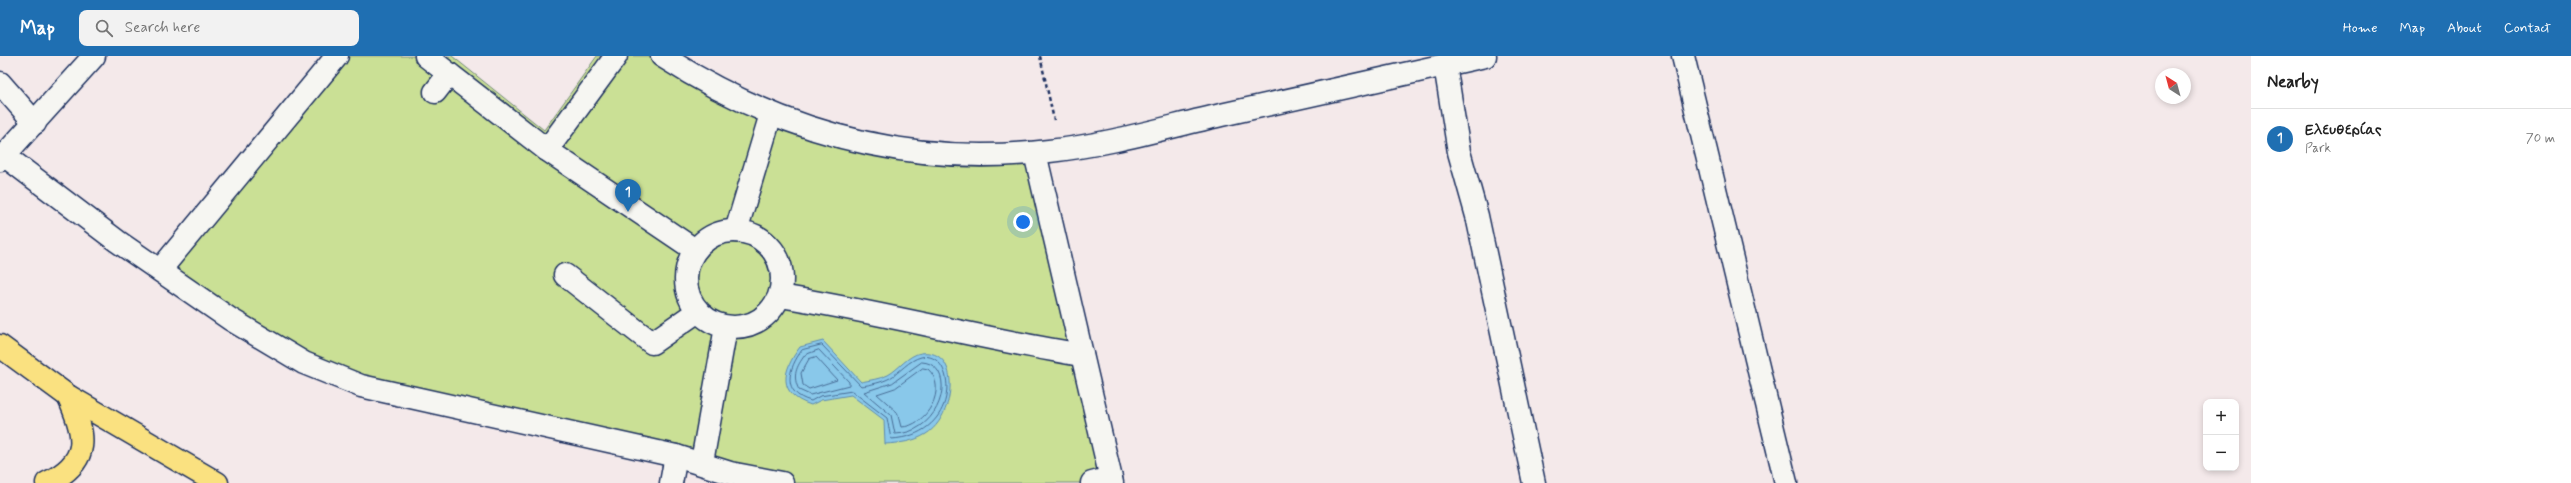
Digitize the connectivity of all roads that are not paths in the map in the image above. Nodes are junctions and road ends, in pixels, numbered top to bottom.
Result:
1 (94, 56) edge
2 (337, 56) edge
3 (426, 56) edge
4 (616, 56) edge
5 (662, 56) edge
6 (1485, 56) edge
7 (1683, 56) edge
8 (1446, 65) junction
9 (449, 74) junction
10 (0, 83) edge
11 (435, 92) dead end
12 (770, 114) junction
13 (35, 123) junction
14 (547, 150) junction
15 (1035, 153) junction
16 (2, 158) edge
17 (736, 231) junction
18 (696, 250) junction
19 (160, 270) junction
20 (565, 275) dead end
21 (780, 296) junction
22 (698, 311) junction
23 (726, 327) junction
24 (0, 346) edge
25 (1082, 355) junction
26 (68, 396) junction
27 (676, 456) junction
28 (702, 462) junction
29 (729, 478) edge
30 (1105, 481) edge
31 (46, 483) edge
32 (217, 483) edge
33 (671, 483) edge
34 (782, 483) edge
35 (1534, 483) edge
36 (1786, 483) edge

1 - 13 street
2 - 19 street
3 - 9 street
4 - 14 street
5 - 12 street
6 - 8 street
7 - 36 street
8 - 15 street
8 - 35 street
9 - 11 street
9 - 14 street
10 - 13 street
12 - 15 street
12 - 17 street
13 - 16 street
14 - 18 street
15 - 25 street
16 - 19 street
17 - 18 street
17 - 21 street
18 - 22 street
19 - 27 street
20 - 22 street
21 - 23 street
21 - 25 street
22 - 23 street
23 - 28 street
24 - 26 main road
25 - 30 street
26 - 31 main road
26 - 32 main road
27 - 28 street
27 - 33 street
28 - 29 street
29 - 34 street

